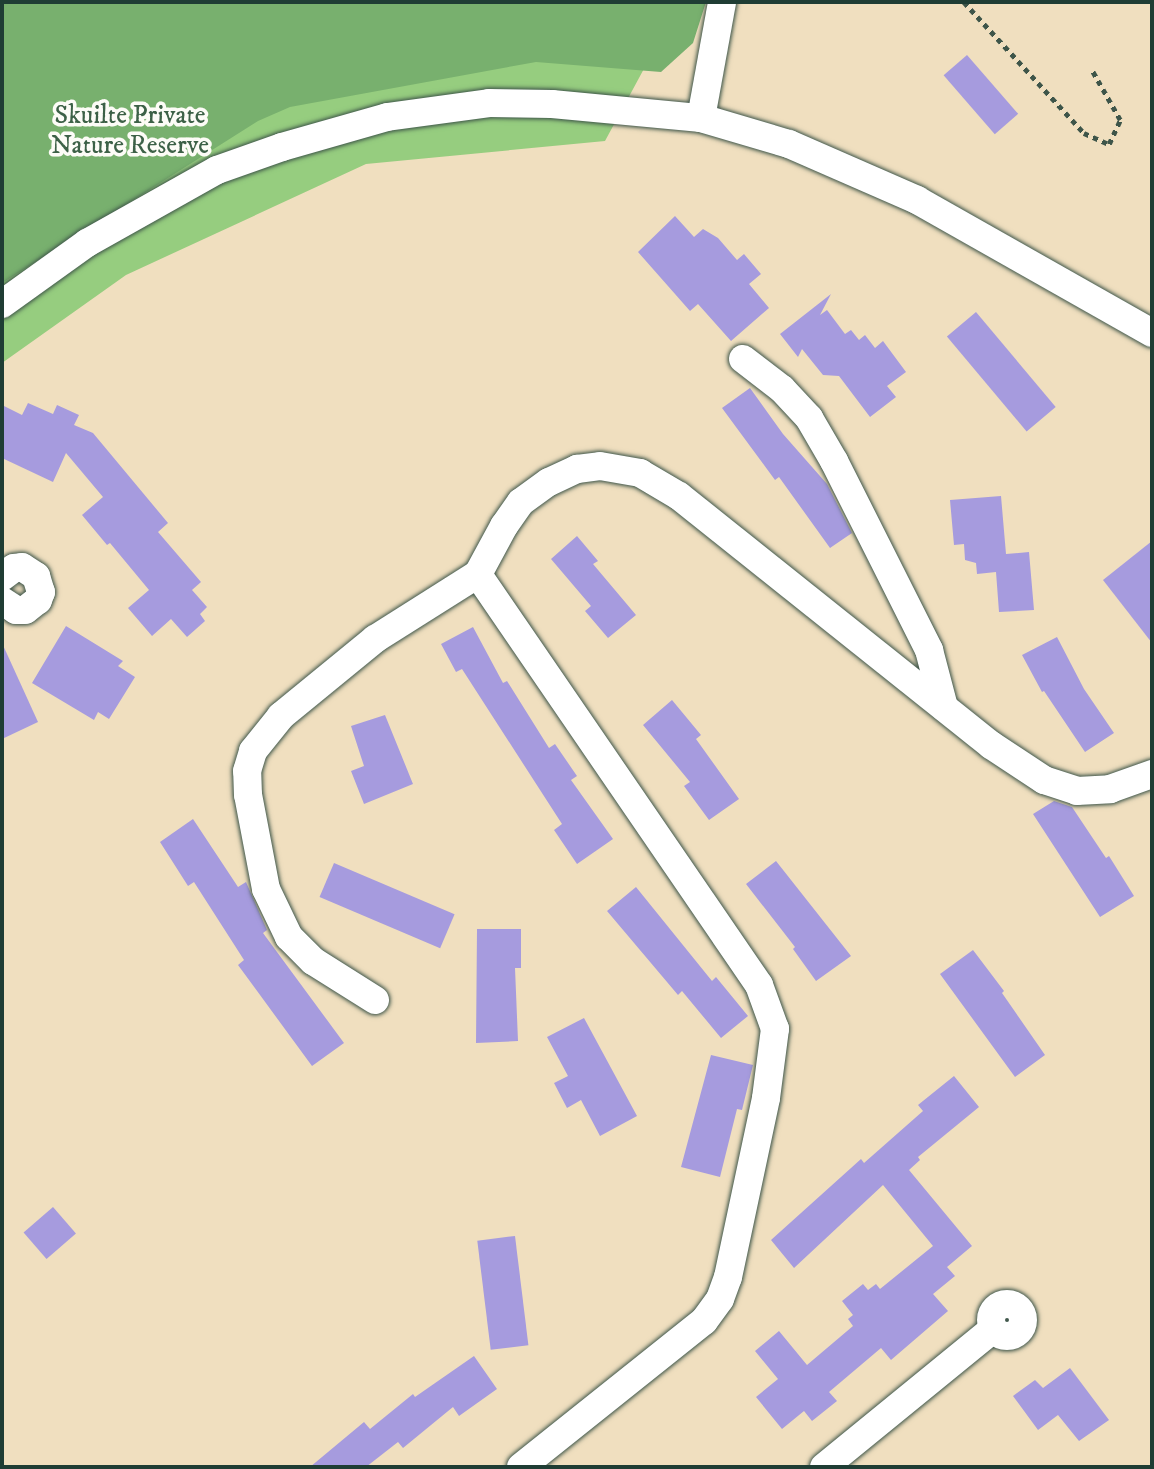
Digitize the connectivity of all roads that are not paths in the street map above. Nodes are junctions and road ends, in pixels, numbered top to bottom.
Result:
1 (722, 2) edge
2 (701, 118) junction
3 (2, 304) edge
4 (1152, 333) edge
5 (743, 359) dead end
6 (478, 574) junction
7 (2, 577) edge
8 (2, 601) edge
9 (944, 707) junction
10 (1152, 774) edge
11 (375, 1000) dead end
12 (993, 1329) dead end
13 (521, 1467) edge
14 (824, 1467) edge

1 - 2 street
2 - 3 street
2 - 4 street
5 - 9 street
6 - 9 street
6 - 11 street
6 - 13 street
7 - 8 street
9 - 10 street
12 - 14 street

